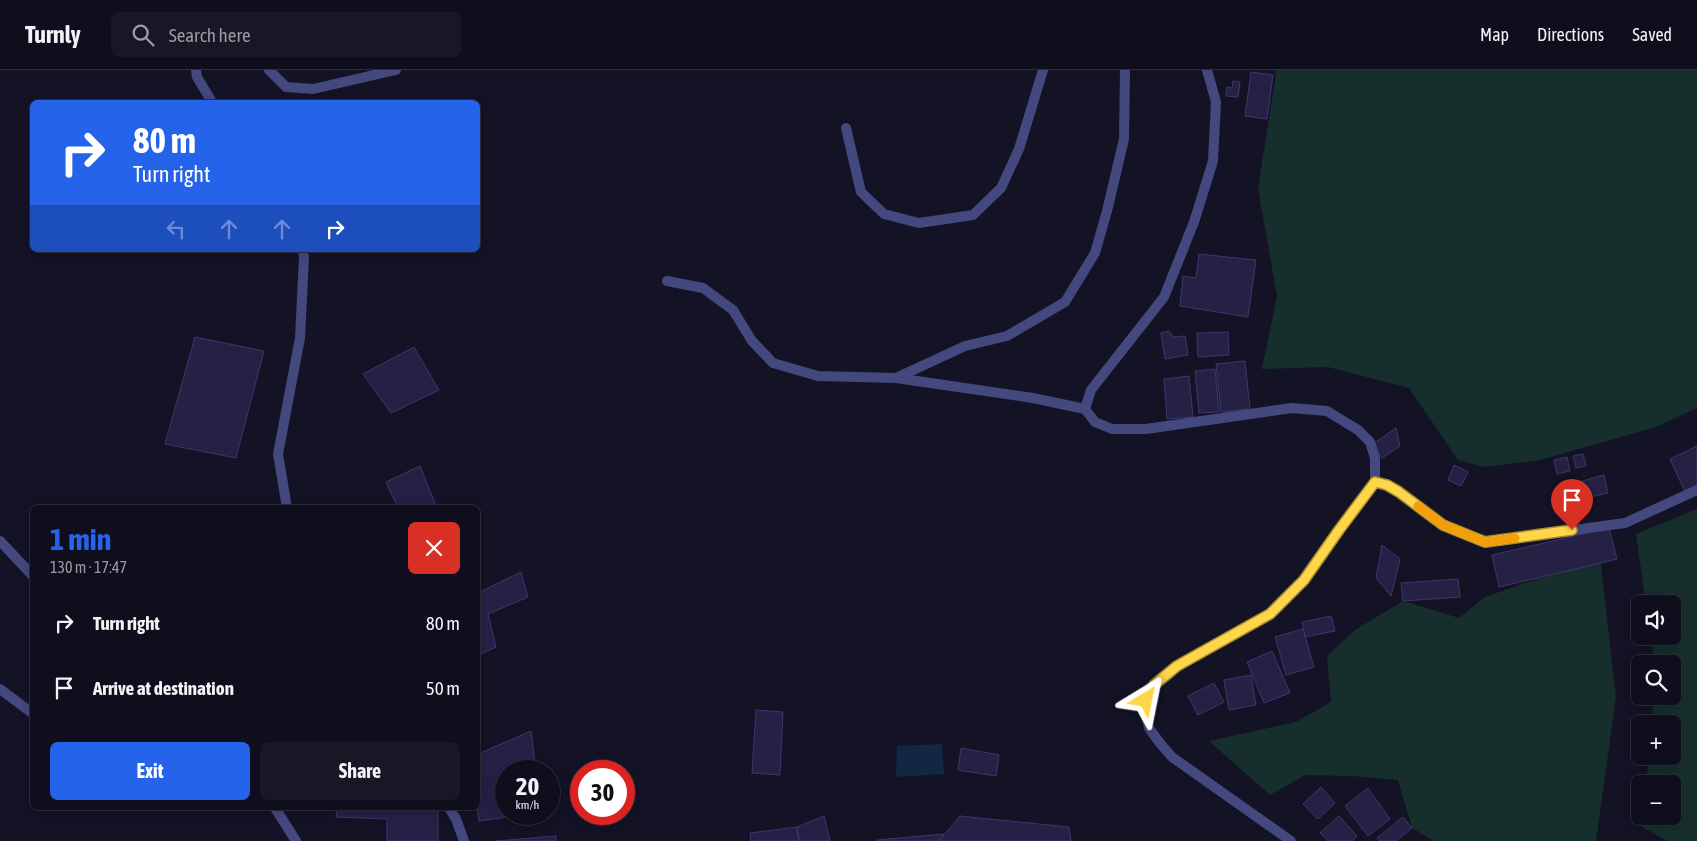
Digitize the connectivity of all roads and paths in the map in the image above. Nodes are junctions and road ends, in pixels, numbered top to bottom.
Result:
1 (196, 70) edge
2 (269, 70) edge
3 (396, 70) edge
4 (1044, 70) edge
5 (1125, 70) edge
6 (1207, 70) edge
7 (211, 100) edge
8 (846, 128) dead end
9 (303, 252) edge
10 (667, 281) dead end
11 (896, 378) junction
12 (1085, 409) junction
13 (1375, 482) junction
14 (1697, 490) edge
15 (286, 505) edge
16 (0, 541) edge
17 (30, 573) edge
18 (0, 689) edge
19 (30, 712) edge
20 (276, 810) edge
21 (450, 810) edge
22 (296, 841) edge
23 (464, 841) edge
24 (1291, 841) edge

1 - 7 street
2 - 3 street
4 - 8 street
5 - 11 street
6 - 12 street
9 - 15 street
10 - 11 street
11 - 12 street
12 - 13 street
13 - 14 street
13 - 24 street
16 - 17 street
18 - 19 street
20 - 22 street
21 - 23 street

